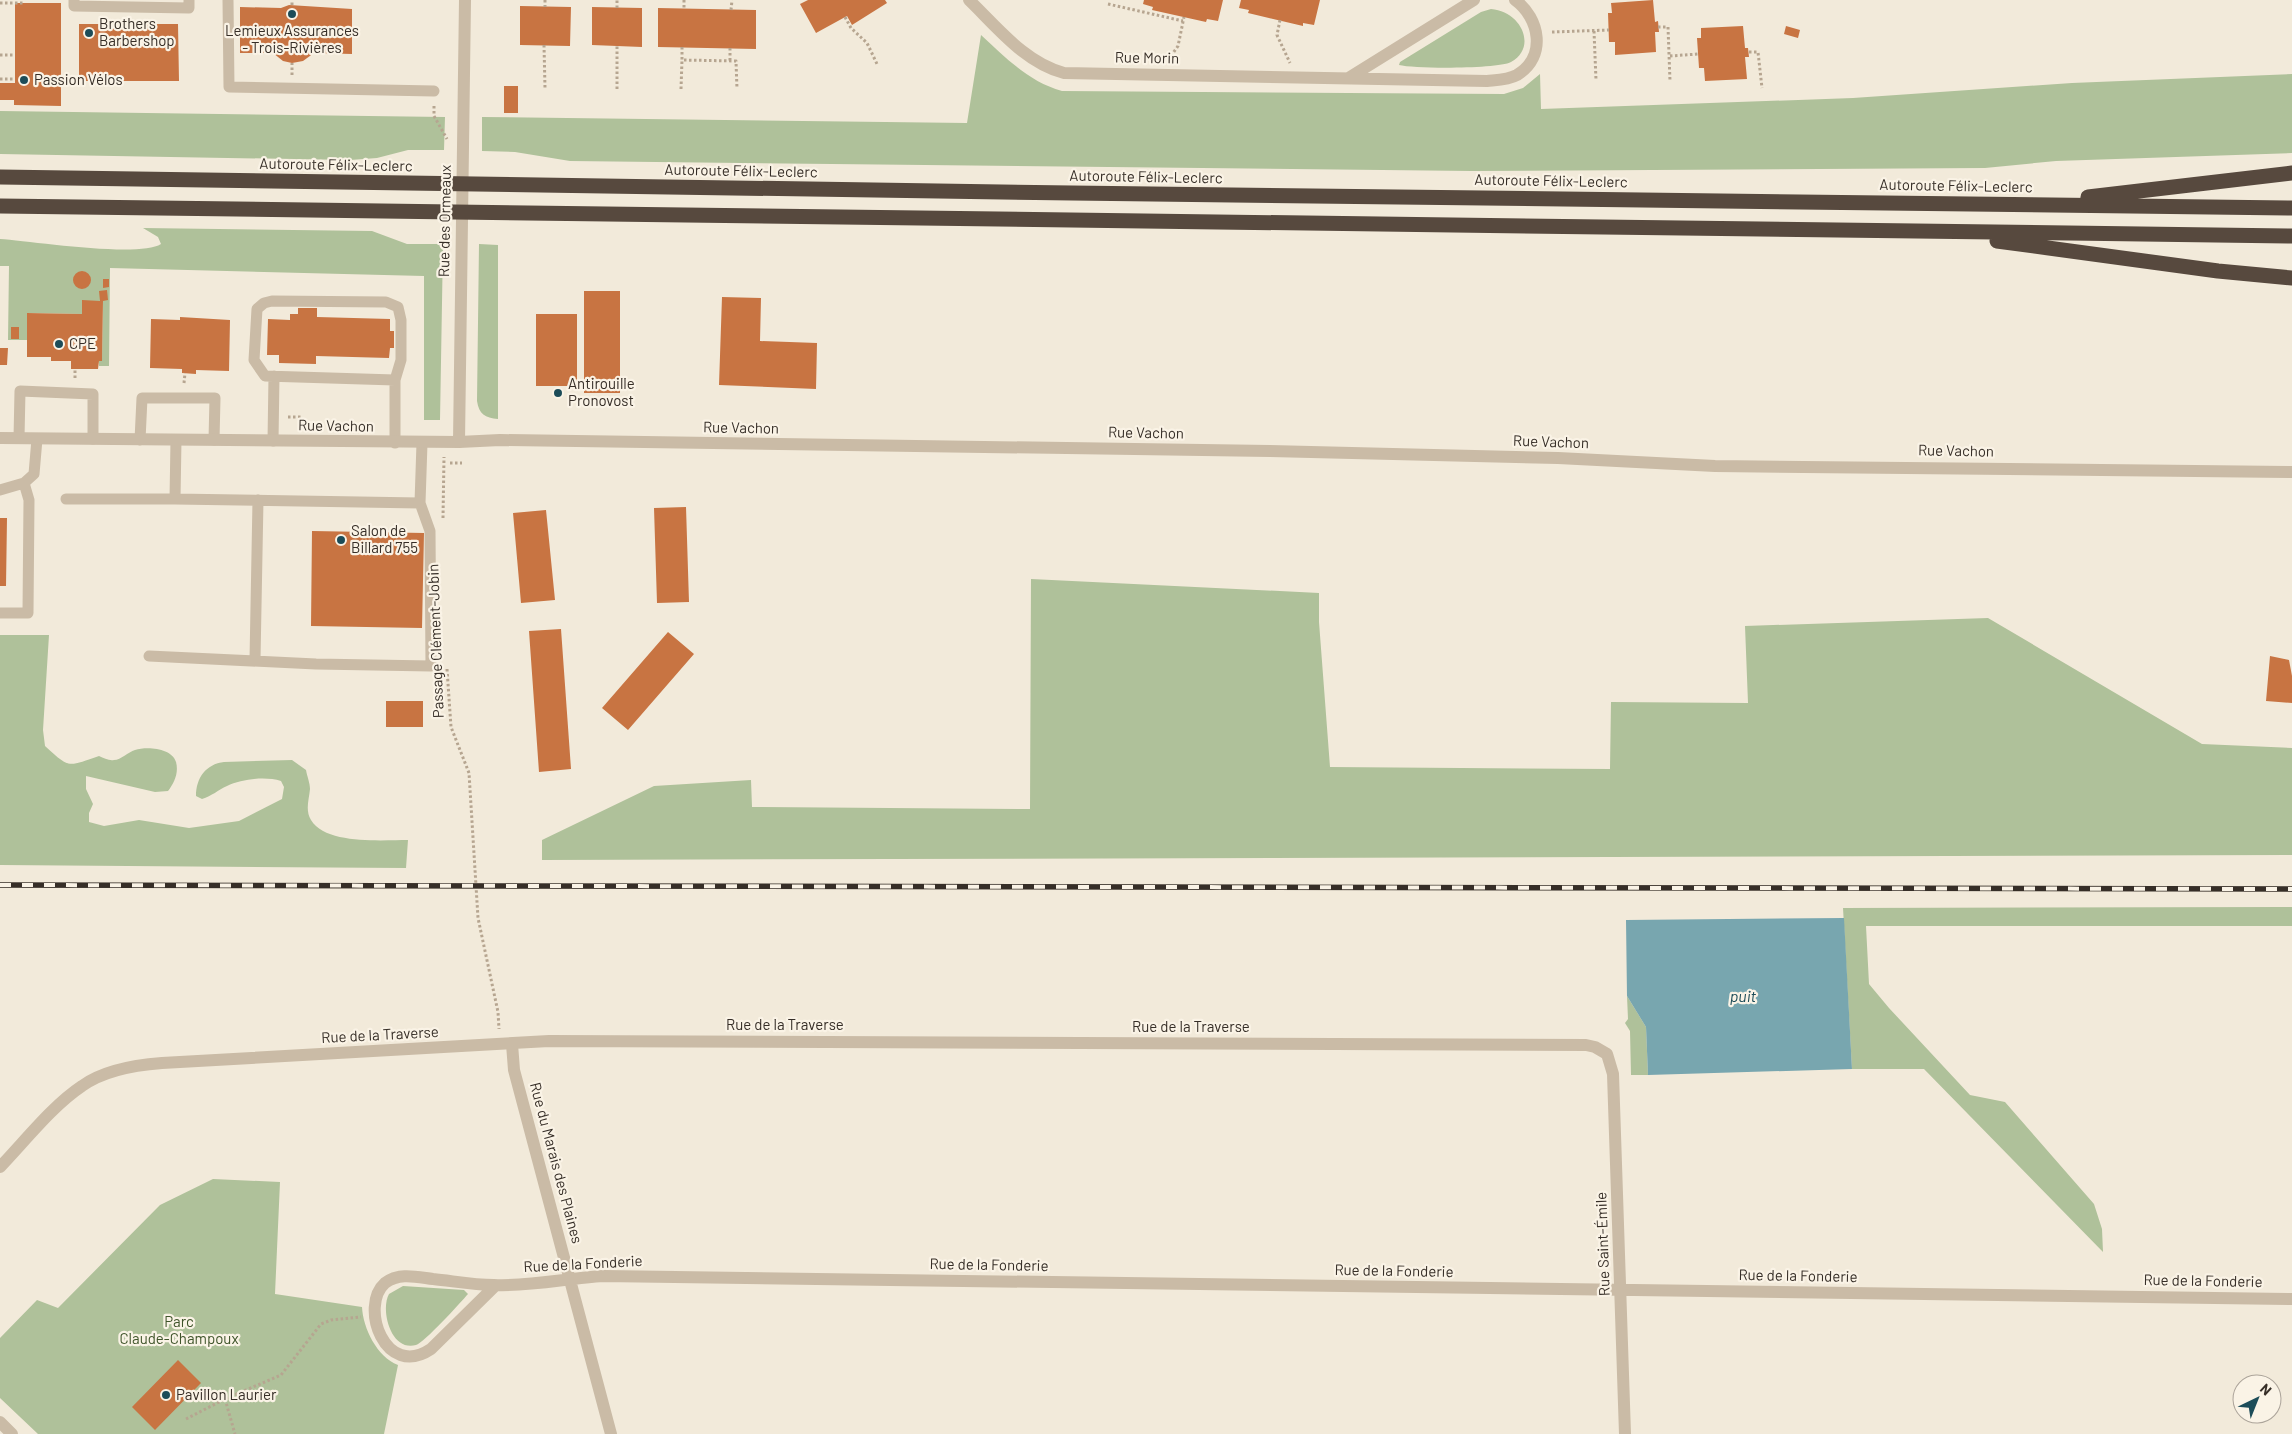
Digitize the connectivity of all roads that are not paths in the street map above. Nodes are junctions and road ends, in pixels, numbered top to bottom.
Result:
1 (74, 0) edge
2 (189, 0) edge
3 (228, 0) edge
4 (465, 0) edge
5 (969, 0) edge
6 (1474, 0) edge
7 (1515, 0) edge
8 (1350, 77) junction
9 (434, 91) dead end
10 (2292, 173) edge
11 (0, 177) edge
12 (2027, 205) junction
13 (0, 206) edge
14 (2292, 208) edge
15 (1934, 232) junction
16 (2292, 236) edge
17 (2292, 278) edge
18 (274, 376) junction
19 (395, 380) junction
20 (0, 438) edge
21 (19, 438) junction
22 (37, 439) junction
23 (93, 439) junction
24 (140, 440) junction
25 (176, 440) junction
26 (214, 440) junction
27 (273, 442) junction
28 (459, 442) junction
29 (395, 443) junction
30 (422, 443) junction
31 (2292, 472) edge
32 (24, 483) junction
33 (0, 490) edge
34 (66, 499) dead end
35 (175, 499) junction
36 (258, 500) junction
37 (420, 503) junction
38 (0, 613) edge
39 (149, 656) dead end
40 (255, 660) junction
41 (512, 1044) junction
42 (1607, 1054) joint
43 (0, 1167) edge
44 (571, 1278) junction
45 (495, 1286) junction
46 (1620, 1289) junction
47 (2292, 1299) edge
48 (0, 1422) edge
49 (12, 1434) edge
50 (611, 1434) edge
51 (1625, 1434) edge

1 - 2 lane
3 - 9 lane
4 - 28 street, Rue des Ormeaux
5 - 8 street, Rue Morin
6 - 8 street
7 - 8 street, Rue Morin
10 - 12 highway
11 - 12 highway, Autoroute Félix-Leclerc
12 - 14 highway, Autoroute Félix-Leclerc
13 - 15 highway
15 - 16 highway
15 - 17 highway
18 - 19 lane
18 - 19 lane
18 - 27 lane
19 - 29 lane
20 - 21 street, Rue Vachon
21 - 22 street, Rue Vachon
21 - 23 lane
22 - 23 street, Rue Vachon
22 - 32 lane
23 - 24 street, Rue Vachon
24 - 25 street, Rue Vachon
24 - 26 lane
25 - 26 street, Rue Vachon
25 - 35 lane
26 - 27 street, Rue Vachon
27 - 29 street, Rue Vachon
28 - 30 street, Rue Vachon
28 - 31 street, Rue Vachon
29 - 30 street, Rue Vachon
30 - 37 lane
32 - 33 lane
32 - 38 lane
34 - 35 lane
35 - 36 lane
36 - 37 lane
36 - 40 lane
37 - 40 lane
39 - 40 lane
41 - 42 street, Rue de la Traverse
41 - 43 street, Rue de la Traverse
41 - 44 street, Rue du Marais des Plaines
42 - 46 street, Rue Saint-Émile
44 - 45 street, Rue de la Fonderie
44 - 46 street, Rue de la Fonderie
44 - 50 street, Rue du Marais des Plaines
45 - 45 street, Rue de la Fonderie
46 - 47 street, Rue de la Fonderie
46 - 51 street, Rue Saint-Émile
48 - 49 street

